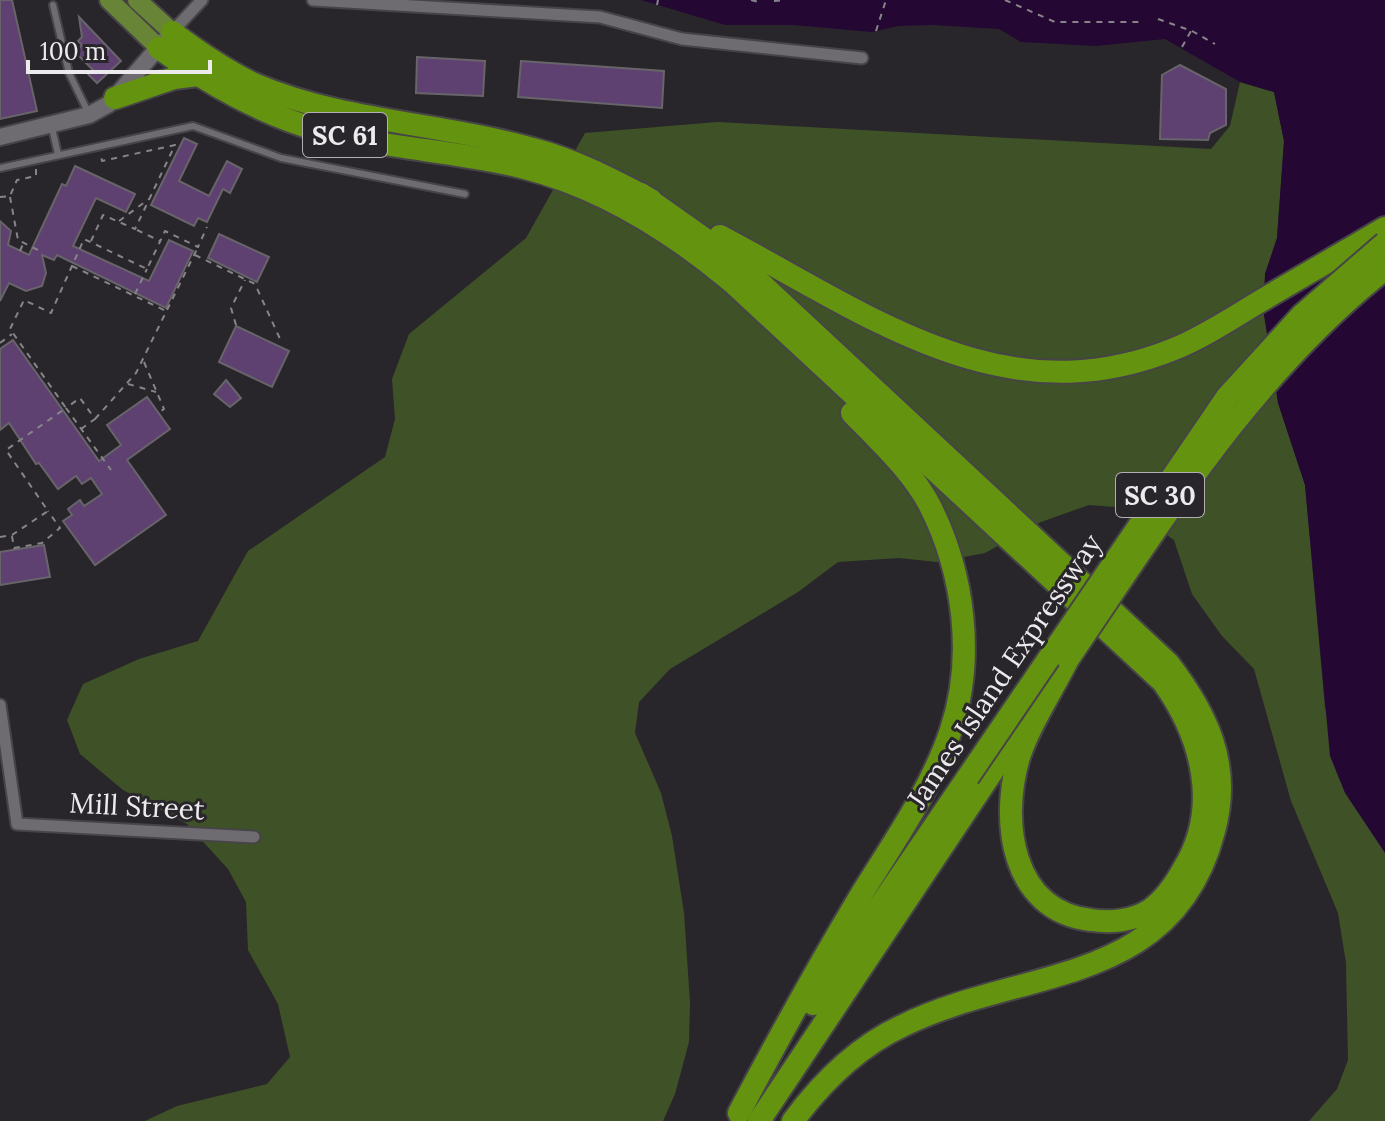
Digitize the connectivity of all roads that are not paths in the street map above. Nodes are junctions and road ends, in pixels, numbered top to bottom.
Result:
1 (109, 0) edge
2 (137, 0) edge
3 (202, 0) edge
4 (313, 0) edge
5 (53, 5) dead end
6 (165, 40) junction
7 (862, 58) dead end
8 (198, 75) junction
9 (115, 98) junction
10 (89, 115) junction
11 (51, 124) junction
12 (0, 137) edge
13 (58, 154) junction
14 (552, 165) junction
15 (0, 168) edge
16 (465, 194) dead end
17 (641, 194) junction
18 (1385, 228) edge
19 (1385, 243) edge
20 (1385, 269) edge
21 (732, 282) junction
22 (1068, 659) junction
23 (0, 705) edge
24 (254, 837) dead end
25 (743, 1118) edge
26 (793, 1121) edge

1 - 6 main road, SC 61
2 - 6 main road, SC 61
3 - 6 street
4 - 7 street
5 - 10 lane
6 - 8 highway, SC 61
6 - 9 street
6 - 14 highway, SC 61
8 - 9 highway
8 - 14 highway, SC 61
9 - 10 street
10 - 11 street
11 - 12 street
11 - 13 lane
13 - 15 lane
13 - 16 lane
14 - 17 highway, SC 61
14 - 21 highway, SC 61
17 - 18 highway
17 - 26 highway, bridge
19 - 25 highway, James Island Expressway / SC 30, bridge
20 - 22 highway, James Island Expressway / SC 30, bridge
21 - 22 highway, bridge
21 - 25 highway
22 - 25 highway, James Island Expressway / SC 30
23 - 24 street, Mill Street

